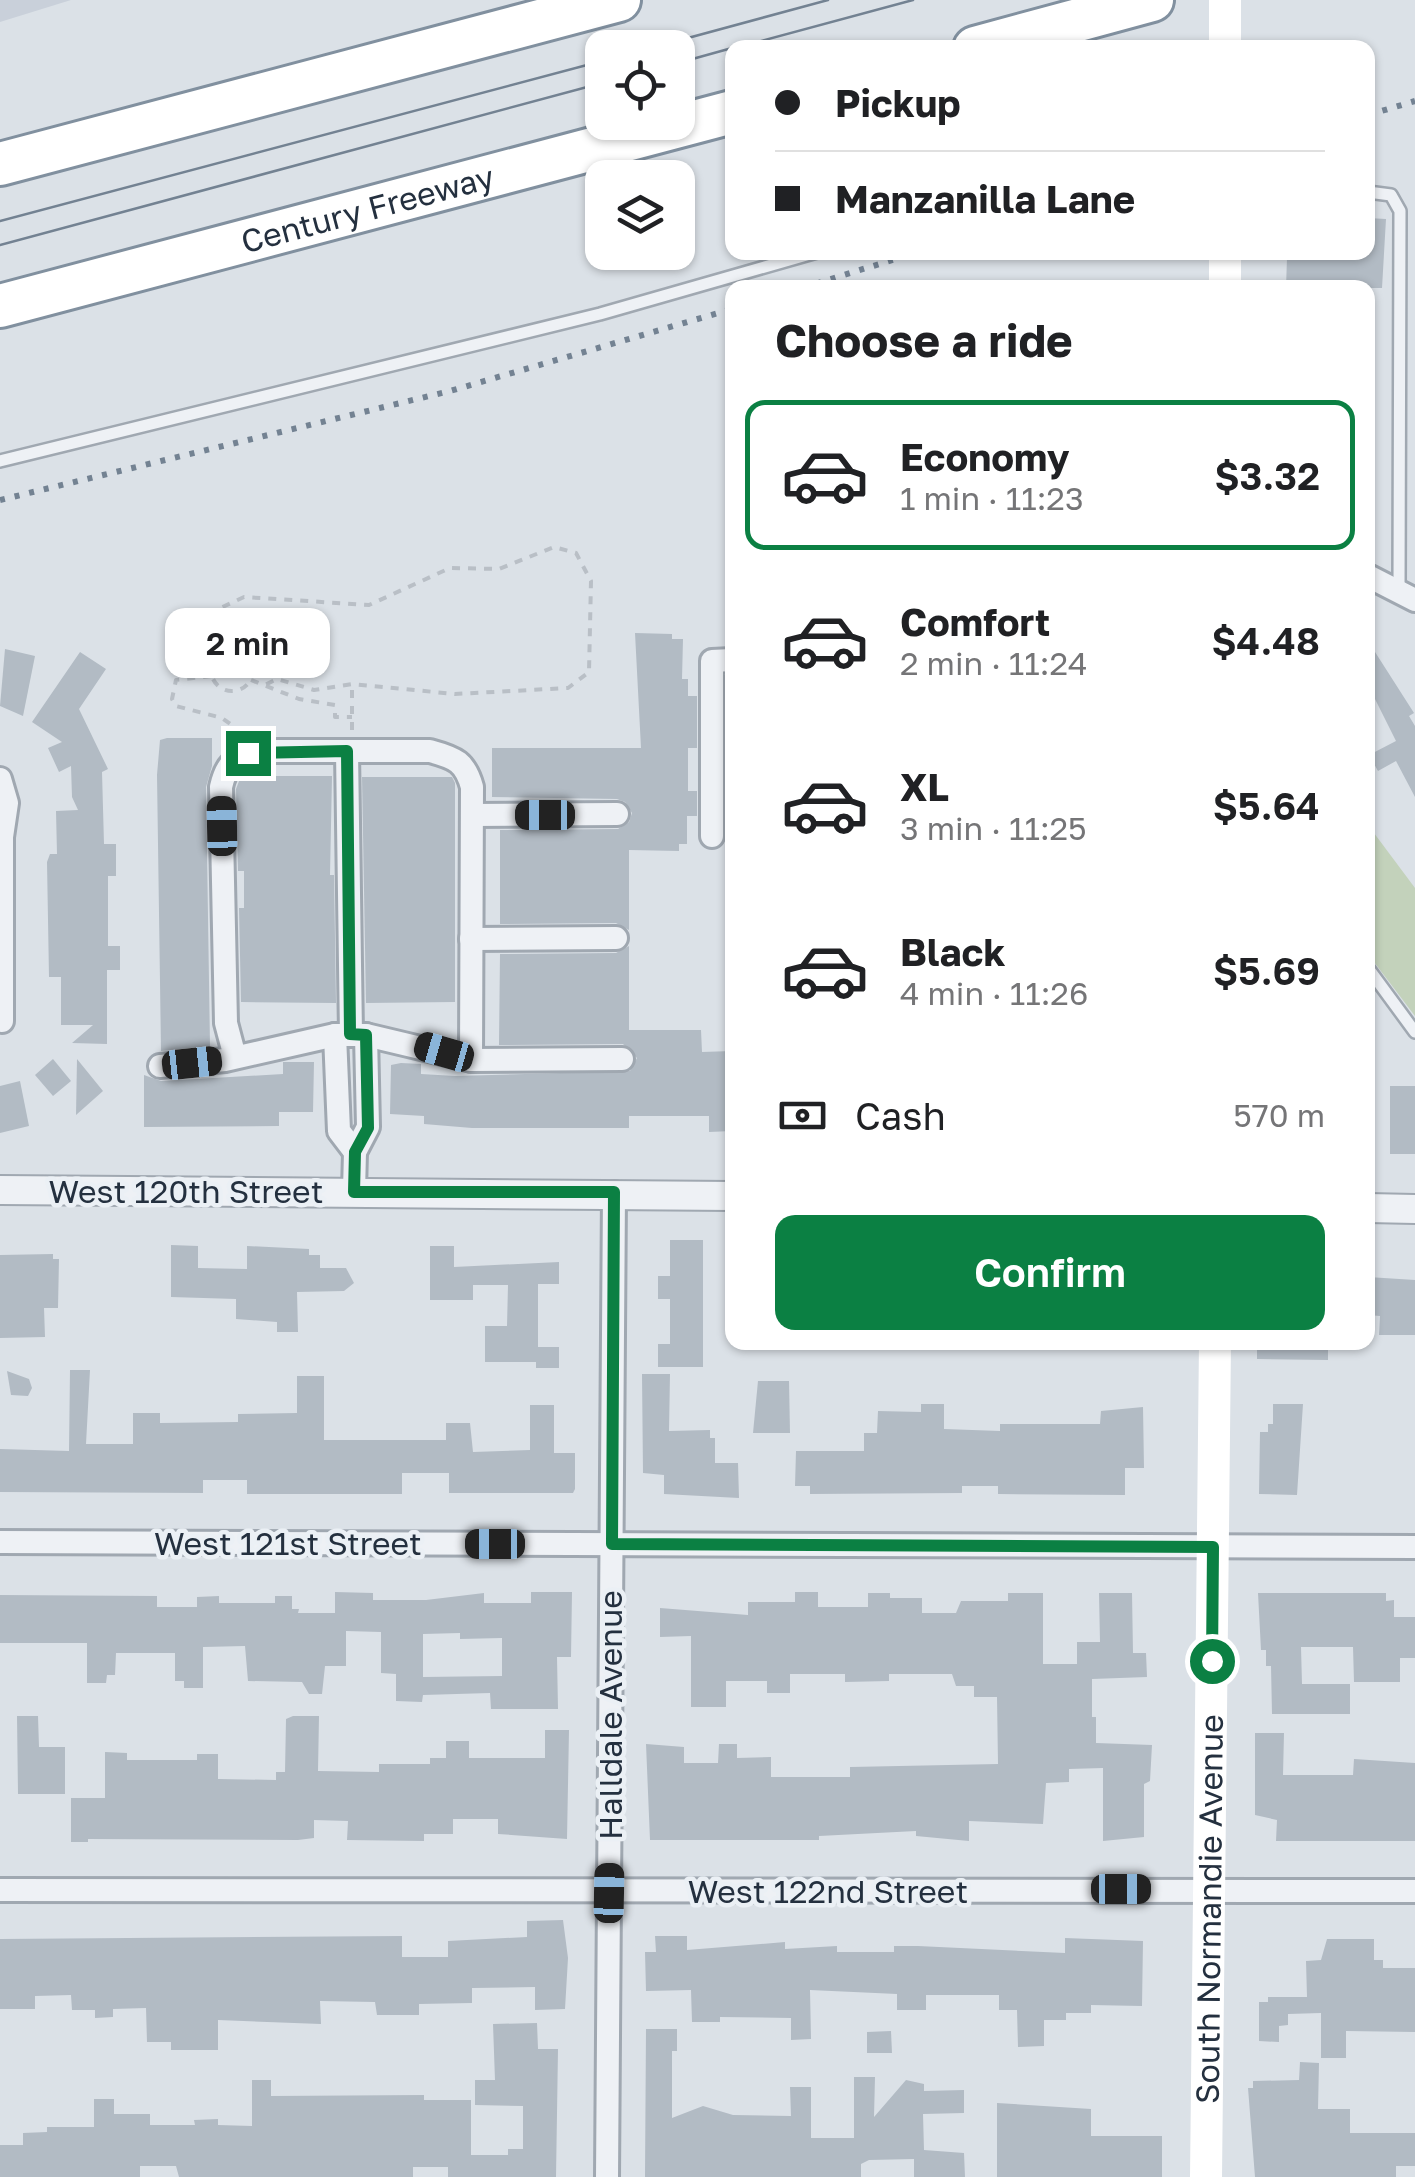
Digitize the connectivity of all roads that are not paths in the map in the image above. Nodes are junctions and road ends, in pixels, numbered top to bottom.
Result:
1 (619, 0) edge
2 (1152, 0) edge
3 (1225, 0) edge
4 (1004, 40) edge
5 (1225, 40) edge
6 (725, 114) edge
7 (0, 164) edge
8 (1375, 193) edge
9 (788, 260) edge
10 (0, 306) edge
11 (0, 461) edge
12 (1375, 580) edge
13 (1407, 596) edge
14 (722, 661) edge
15 (349, 751) junction
16 (0, 779) edge
17 (618, 814) dead end
18 (472, 816) junction
19 (712, 836) dead end
20 (616, 938) dead end
21 (472, 939) junction
22 (1375, 978) edge
23 (2, 1021) edge
24 (1415, 1032) edge
25 (350, 1035) junction
26 (235, 1057) junction
27 (470, 1060) junction
28 (622, 1060) dead end
29 (160, 1066) dead end
30 (355, 1152) junction
31 (0, 1190) edge
32 (354, 1192) junction
33 (614, 1192) junction
34 (725, 1196) edge
35 (1375, 1208) edge
36 (1415, 1209) edge
37 (1215, 1350) edge
38 (0, 1542) edge
39 (612, 1544) junction
40 (1213, 1547) junction
41 (1415, 1547) edge
42 (1210, 1888) junction
43 (0, 1890) edge
44 (1415, 1891) edge
45 (609, 1893) junction
46 (607, 2177) edge
47 (1206, 2177) edge

1 - 7 highway
2 - 4 highway
3 - 5 main road
6 - 10 highway, Century Freeway
8 - 13 lane
9 - 11 lane
12 - 13 street
14 - 19 street
15 - 18 street
15 - 25 street
15 - 26 street
16 - 23 street
17 - 18 street
18 - 21 street
20 - 21 street
21 - 27 street
22 - 24 lane
25 - 26 street
25 - 27 street
25 - 30 street
25 - 30 street
26 - 29 street
27 - 28 street
30 - 32 street
31 - 32 street, West 120th Street
32 - 33 street, West 120th Street
33 - 34 street, West 120th Street
33 - 39 street, Halldale Avenue
35 - 36 street
37 - 40 main road, South Normandie Avenue
38 - 39 street, West 121st Street
39 - 40 street, West 121st Street
39 - 45 street, Halldale Avenue
40 - 41 street, West 121st Street
40 - 42 main road, South Normandie Avenue
42 - 44 street, West 122nd Street
42 - 45 street, West 122nd Street
42 - 47 main road, South Normandie Avenue
43 - 45 street, West 122nd Street
45 - 46 street, Halldale Avenue

